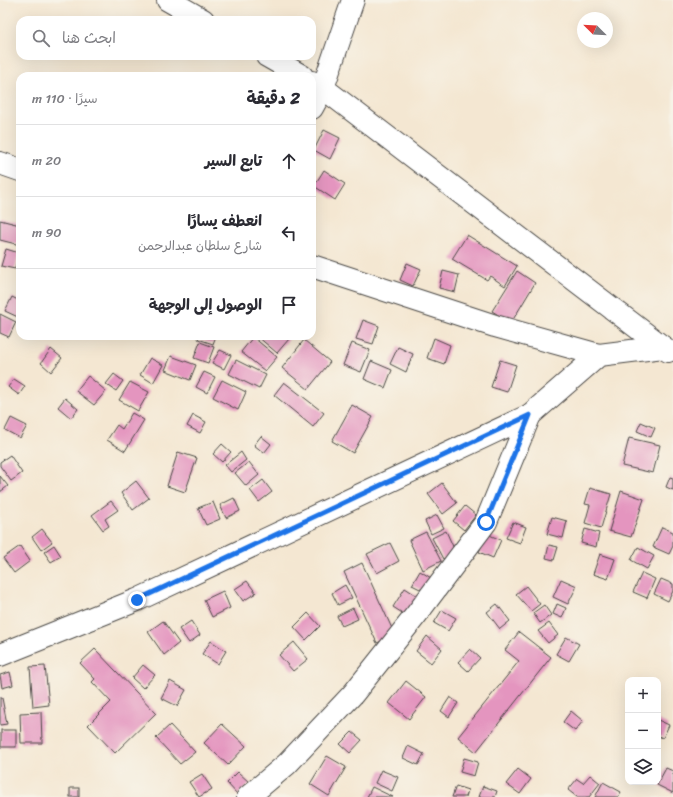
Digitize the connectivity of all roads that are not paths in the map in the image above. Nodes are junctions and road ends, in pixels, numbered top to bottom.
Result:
1 (168, 0) edge
2 (354, 0) edge
3 (196, 16) edge
4 (273, 60) edge
5 (295, 72) edge
6 (318, 85) edge
7 (0, 163) edge
8 (16, 169) edge
9 (316, 267) edge
10 (668, 351) edge
11 (599, 355) junction
12 (530, 415) junction
13 (0, 655) edge
14 (248, 797) edge

1 - 3 street
2 - 6 street
4 - 5 street
6 - 10 street
7 - 8 street
9 - 11 street
10 - 11 street
11 - 12 street
12 - 13 street
12 - 14 street

